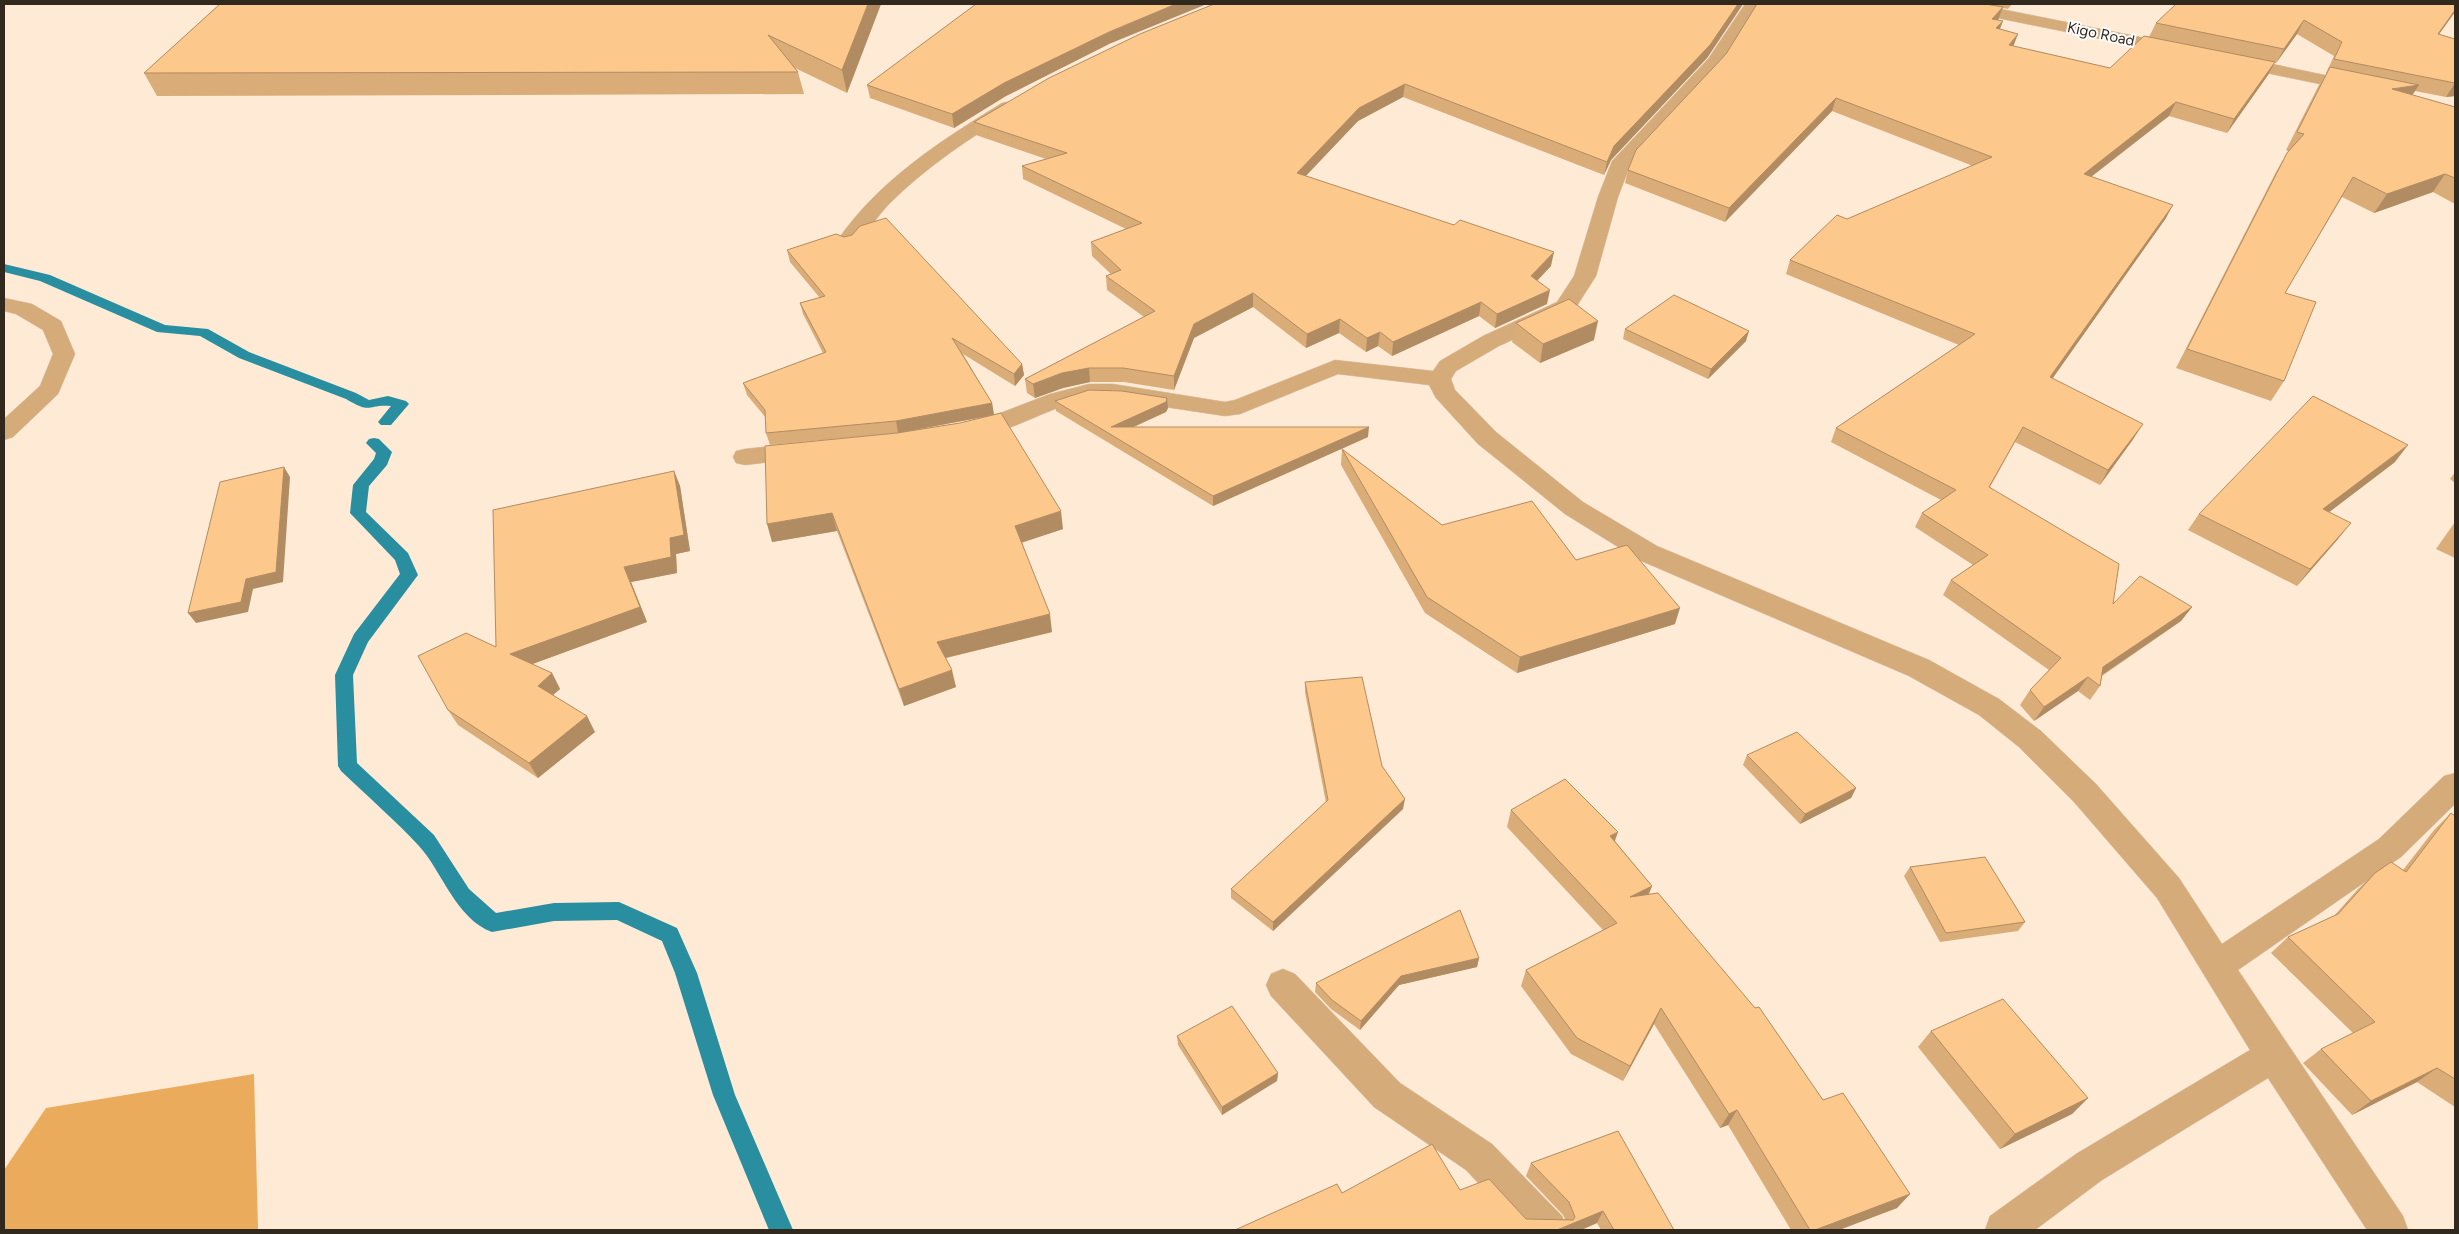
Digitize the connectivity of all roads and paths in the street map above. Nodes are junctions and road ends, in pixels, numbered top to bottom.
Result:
1 (1753, 4) edge
2 (1953, 4) edge
3 (2195, 53) edge
4 (2214, 57) edge
5 (2378, 91) edge
6 (1022, 99) edge
7 (847, 241) edge
8 (4, 304) edge
9 (1439, 379) junction
10 (4, 432) edge
11 (952, 432) edge
12 (821, 448) edge
13 (746, 457) dead end
14 (2455, 785) edge
15 (2218, 965) junction
16 (1282, 985) dead end
17 (2273, 1055) junction
18 (1548, 1230) edge
19 (2004, 1230) edge
20 (2389, 1230) edge

1 - 9 street
2 - 3 street, Kigo Road
4 - 5 street
6 - 7 street
8 - 10 street
9 - 11 street
9 - 15 street
12 - 13 street
14 - 15 street
15 - 17 street
16 - 18 street
17 - 19 street
17 - 20 street

